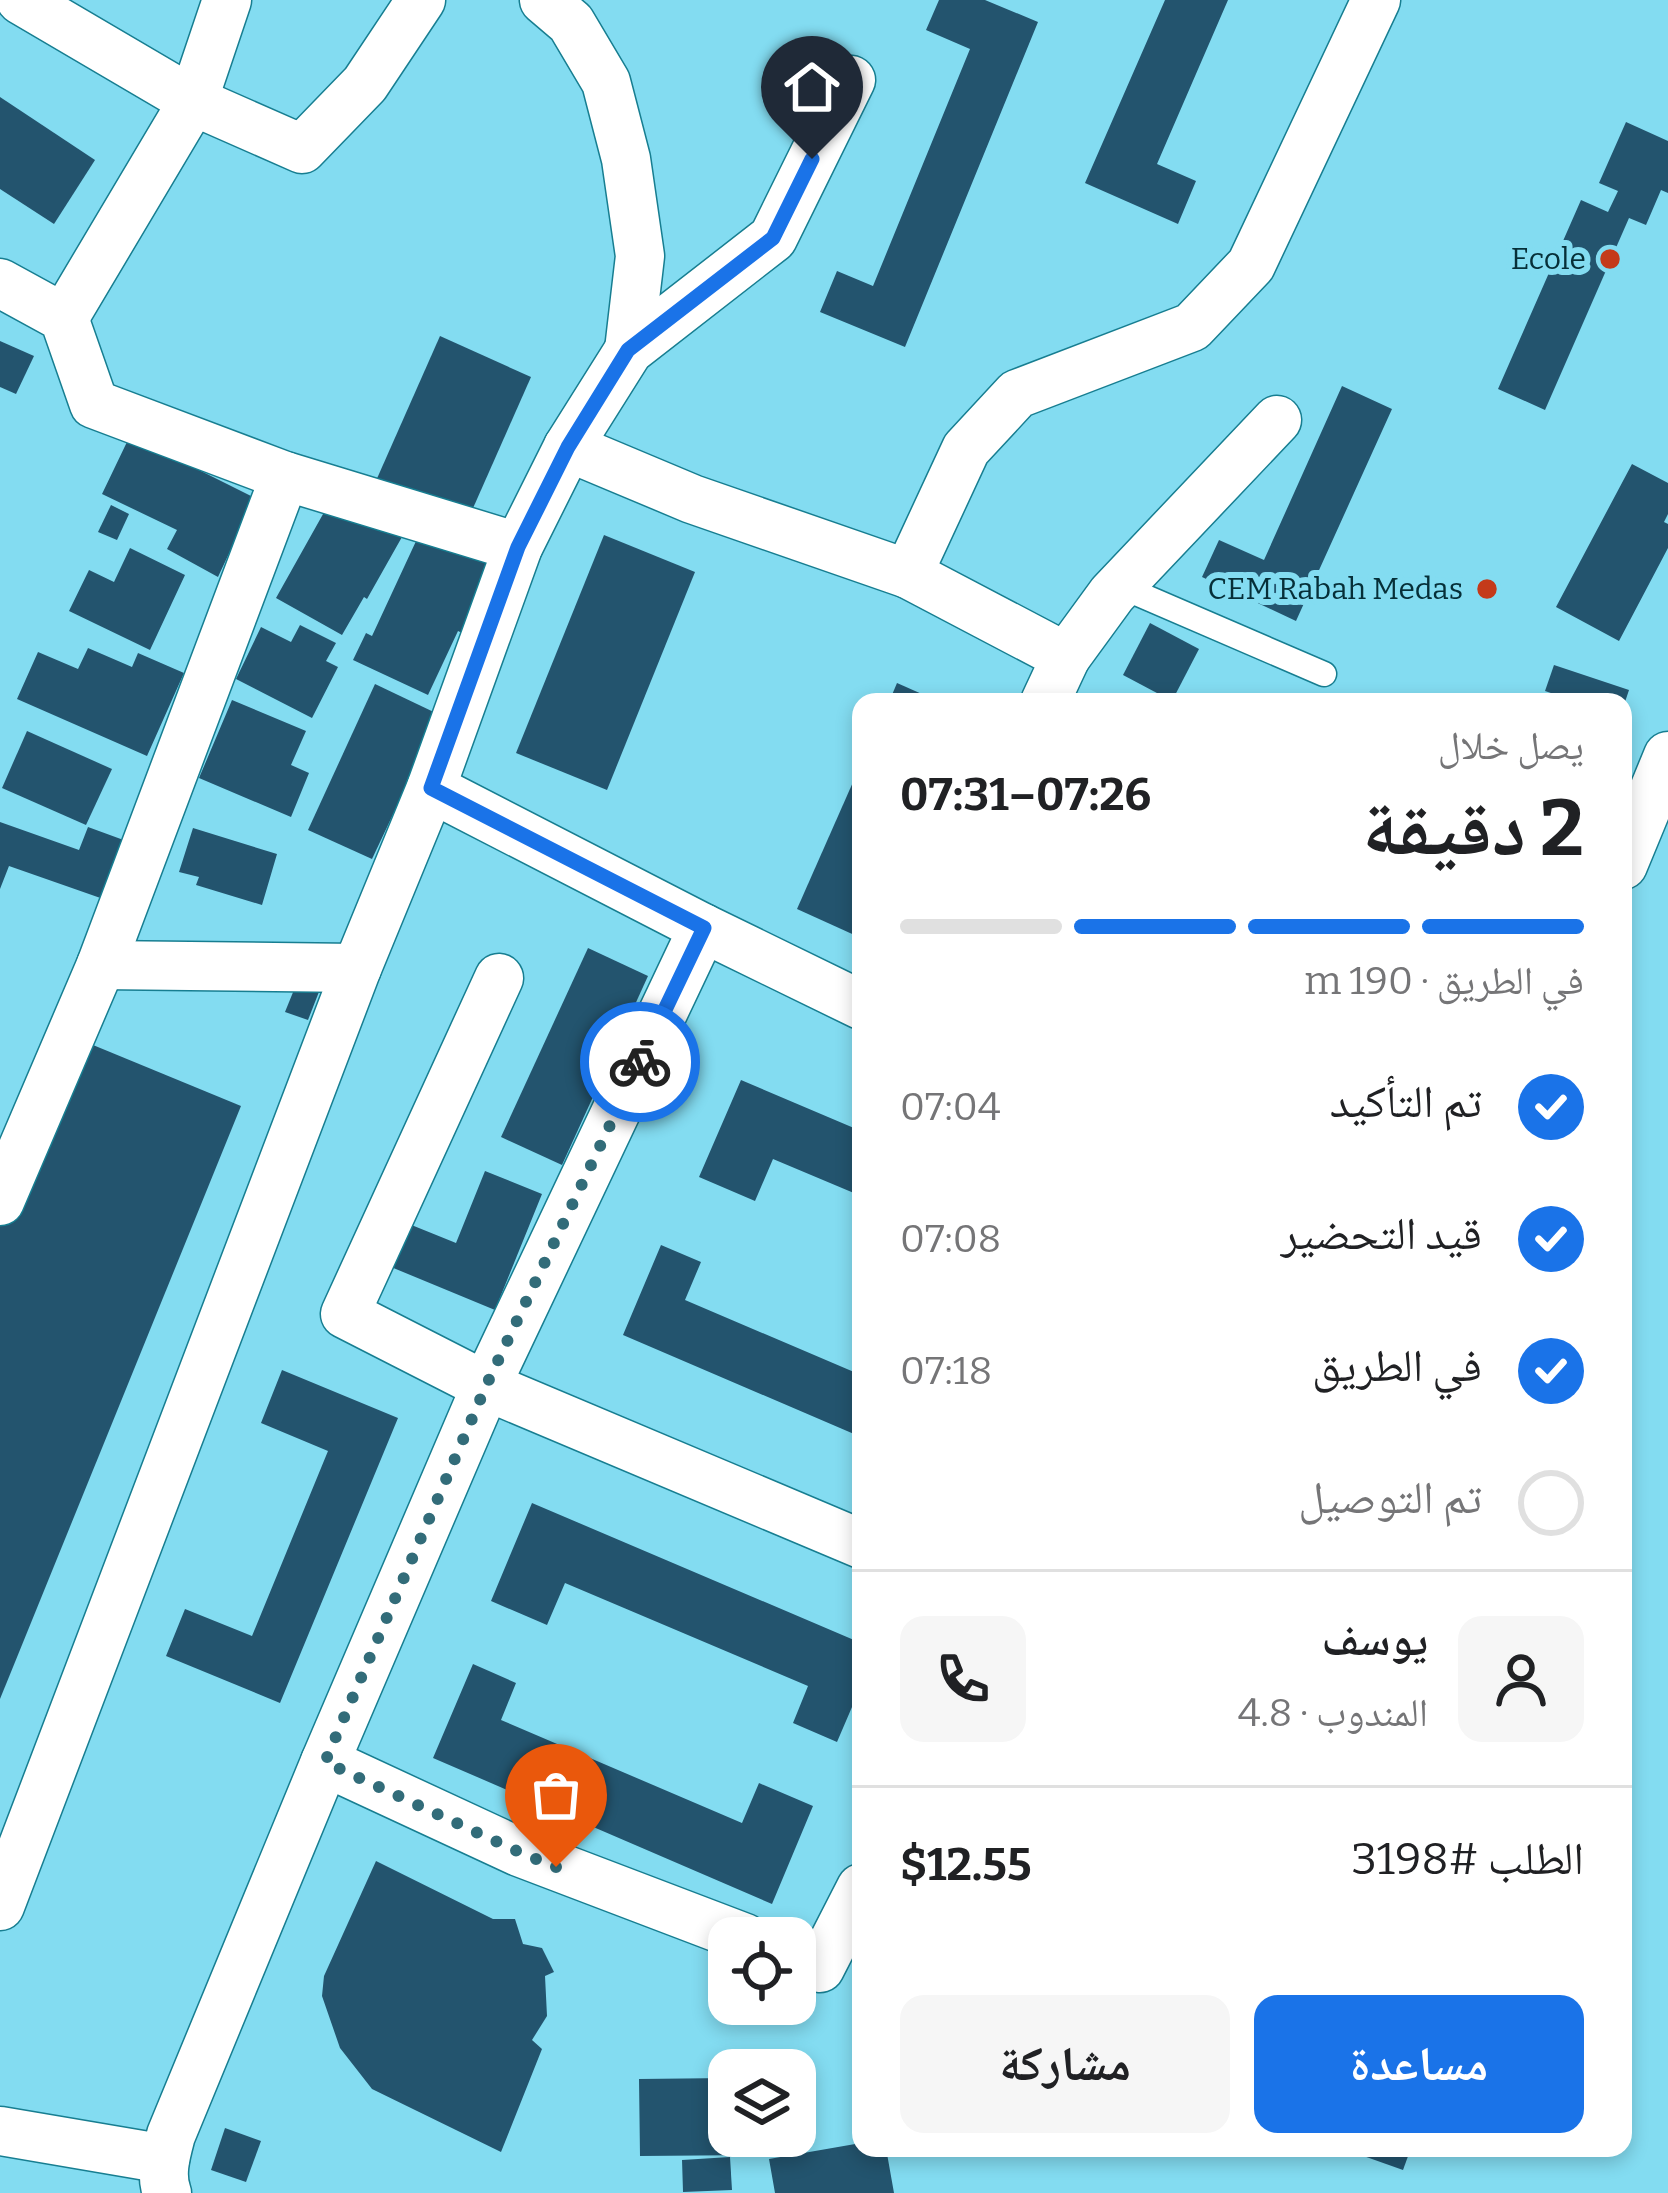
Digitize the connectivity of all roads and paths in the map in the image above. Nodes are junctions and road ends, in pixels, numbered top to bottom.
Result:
1 (20, 0) edge
2 (227, 0) edge
3 (421, 0) edge
4 (544, 0) edge
5 (1376, 0) edge
6 (850, 80) dead end
7 (193, 101) junction
8 (0, 283) edge
9 (64, 318) junction
10 (628, 350) junction
11 (1277, 420) dead end
12 (568, 447) junction
13 (286, 476) junction
14 (518, 547) junction
15 (908, 574) junction
16 (1120, 586) junction
17 (1066, 657) junction
18 (1324, 674) dead end
19 (1049, 693) edge
20 (1668, 756) edge
21 (431, 788) junction
22 (1632, 843) edge
23 (704, 928) junction
24 (101, 964) junction
25 (357, 968) junction
26 (500, 978) dead end
27 (852, 1001) edge
28 (0, 1201) edge
29 (486, 1386) junction
30 (852, 1540) edge
31 (325, 1762) junction
32 (0, 1906) edge
33 (852, 1909) edge
34 (708, 1924) edge
35 (825, 1971) edge
36 (0, 2131) edge
37 (166, 2176) edge

1 - 7 street
2 - 7 street
3 - 7 street
4 - 10 street
5 - 15 street
6 - 10 street
7 - 9 street
8 - 9 street
9 - 13 street
10 - 12 street
11 - 16 street
12 - 14 street
12 - 15 street
13 - 14 street
13 - 24 street
14 - 21 street
15 - 17 street
16 - 17 street
16 - 18 lane
17 - 19 street
20 - 22 street
21 - 23 street
21 - 25 street
23 - 27 street
23 - 29 street
24 - 25 street
24 - 28 street
25 - 32 street
26 - 29 street
29 - 30 street
29 - 31 street
31 - 34 street
31 - 37 street
33 - 35 street
36 - 37 street

